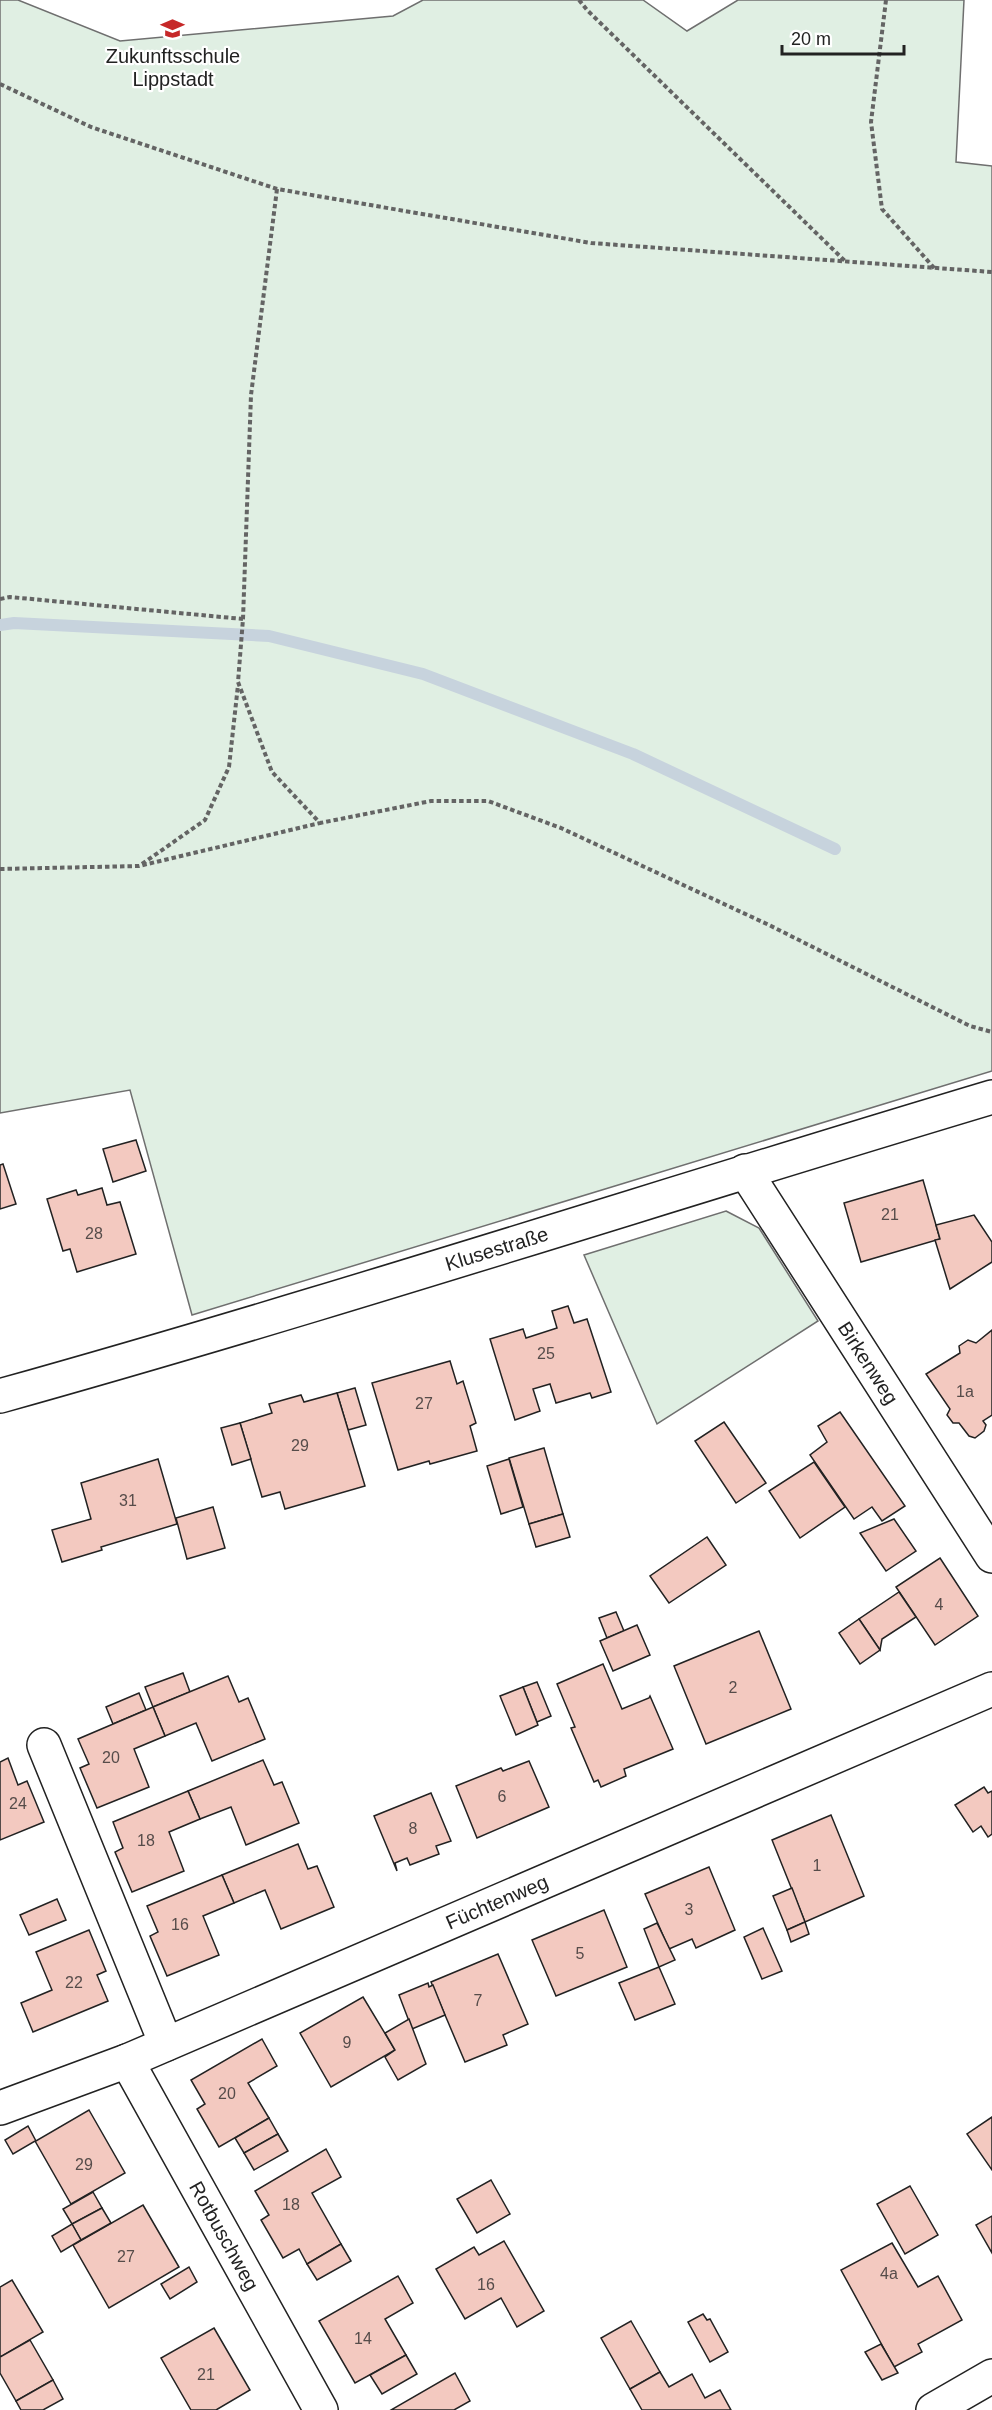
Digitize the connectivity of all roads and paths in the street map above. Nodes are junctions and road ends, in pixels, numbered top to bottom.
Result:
1 (579, 0) edge
2 (886, 0) edge
3 (0, 84) edge
4 (277, 189) junction
5 (847, 262) junction
6 (935, 269) junction
7 (992, 272) edge
8 (0, 599) edge
9 (243, 619) junction
10 (238, 682) junction
11 (320, 823) junction
12 (139, 866) junction
13 (0, 869) edge
14 (992, 1032) edge
15 (992, 1097) edge
16 (745, 1170) junction
17 (0, 1396) edge
18 (992, 1556) edge
19 (992, 1689) edge
20 (44, 1745) dead end
21 (166, 2044) junction
22 (128, 2061) junction
23 (0, 2108) edge
24 (992, 2376) edge
25 (321, 2410) edge
26 (933, 2410) edge

1 - 5 path
2 - 6 path
3 - 4 path
4 - 5 path
4 - 9 path
5 - 6 path
6 - 7 path
8 - 9 path
9 - 10 path
10 - 11 path
10 - 12 path
11 - 12 path
11 - 14 path
12 - 13 path
15 - 16 street, Klusestraße
16 - 17 street, Klusestraße
16 - 18 street, Birkenweg
19 - 21 street, Füchtenweg
20 - 21 street
21 - 22 street, Füchtenweg
22 - 23 street, Füchtenweg
22 - 25 street, Rotbuschweg
24 - 26 street

